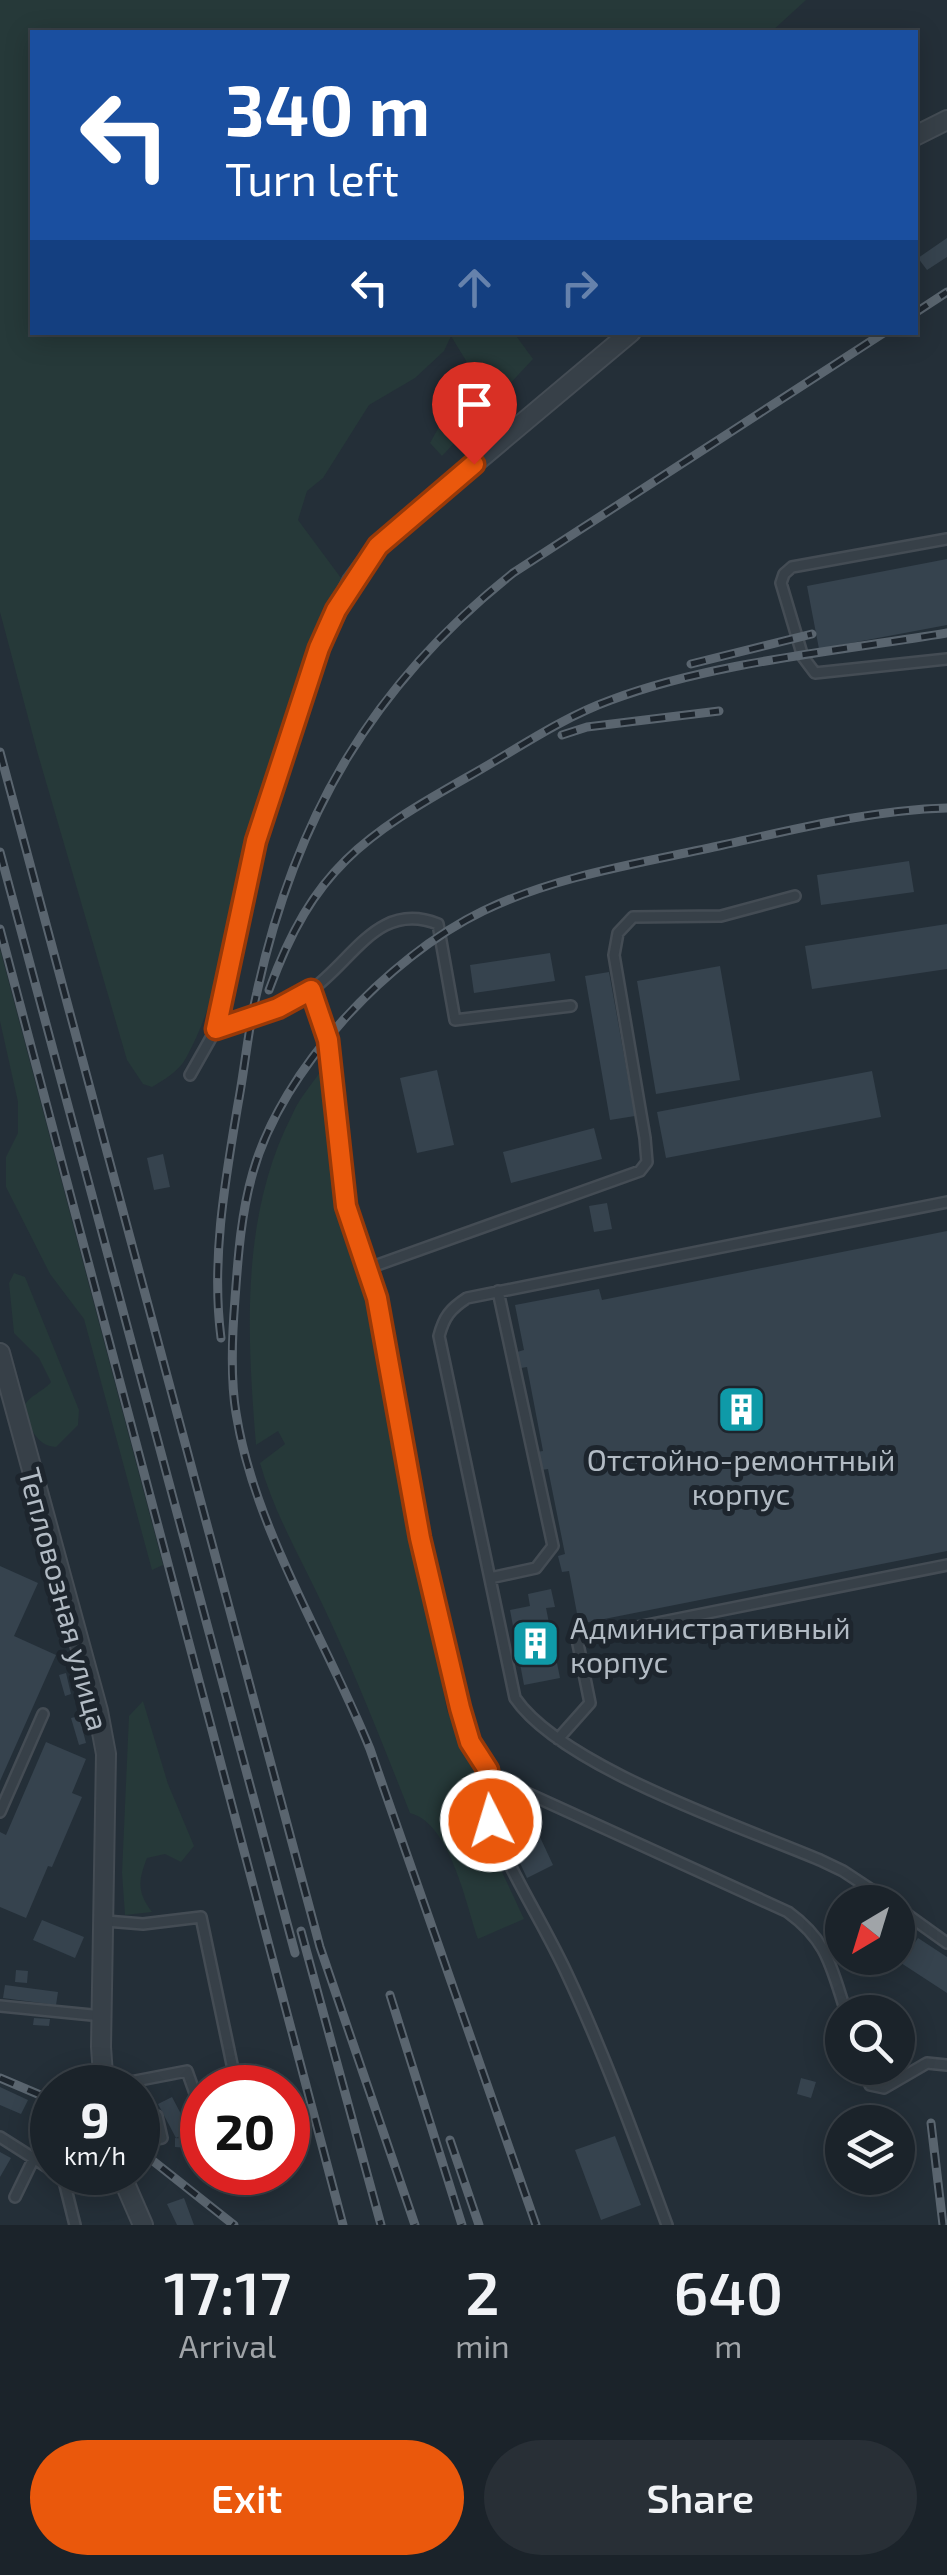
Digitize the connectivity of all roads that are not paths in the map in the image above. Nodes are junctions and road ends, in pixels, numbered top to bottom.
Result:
1 (947, 120) edge
2 (918, 134) edge
3 (628, 335) edge
4 (947, 539) edge
5 (947, 659) edge
6 (795, 896) dead end
7 (311, 990) junction
8 (571, 1006) dead end
9 (216, 1029) junction
10 (190, 1075) dead end
11 (947, 1202) edge
12 (366, 1269) junction
13 (498, 1291) junction
14 (0, 1354) edge
15 (5, 1394) edge
16 (947, 1566) edge
17 (490, 1578) junction
18 (44, 1714) dead end
19 (558, 1738) junction
20 (488, 1770) junction
21 (0, 1812) edge
22 (864, 1885) edge
23 (915, 1920) edge
24 (106, 1921) junction
25 (947, 1943) edge
26 (840, 1995) edge
27 (0, 2006) edge
28 (102, 2016) junction
29 (103, 2065) edge
30 (232, 2065) edge
31 (947, 2065) edge
32 (915, 2070) edge
33 (0, 2137) edge
34 (30, 2156) edge
35 (30, 2166) edge
36 (66, 2195) edge
37 (130, 2195) edge
38 (15, 2197) dead end
39 (75, 2225) edge
40 (144, 2225) edge
41 (667, 2225) edge

1 - 2 street
3 - 9 street
4 - 5 lane
6 - 12 lane
7 - 8 lane
7 - 9 lane
7 - 12 lane
9 - 10 lane
11 - 13 lane
12 - 20 lane
13 - 17 lane
13 - 17 lane
14 - 15 street, Тепловозная улица
15 - 24 street, Тепловозная улица
16 - 19 lane
17 - 19 lane
18 - 21 lane
19 - 22 lane
20 - 26 lane
20 - 41 lane
23 - 25 lane
24 - 28 street, Тепловозная улица
24 - 30 lane
27 - 28 lane
28 - 29 street, Тепловозная улица
31 - 32 lane
33 - 34 lane
35 - 38 lane
36 - 39 lane
37 - 40 street

